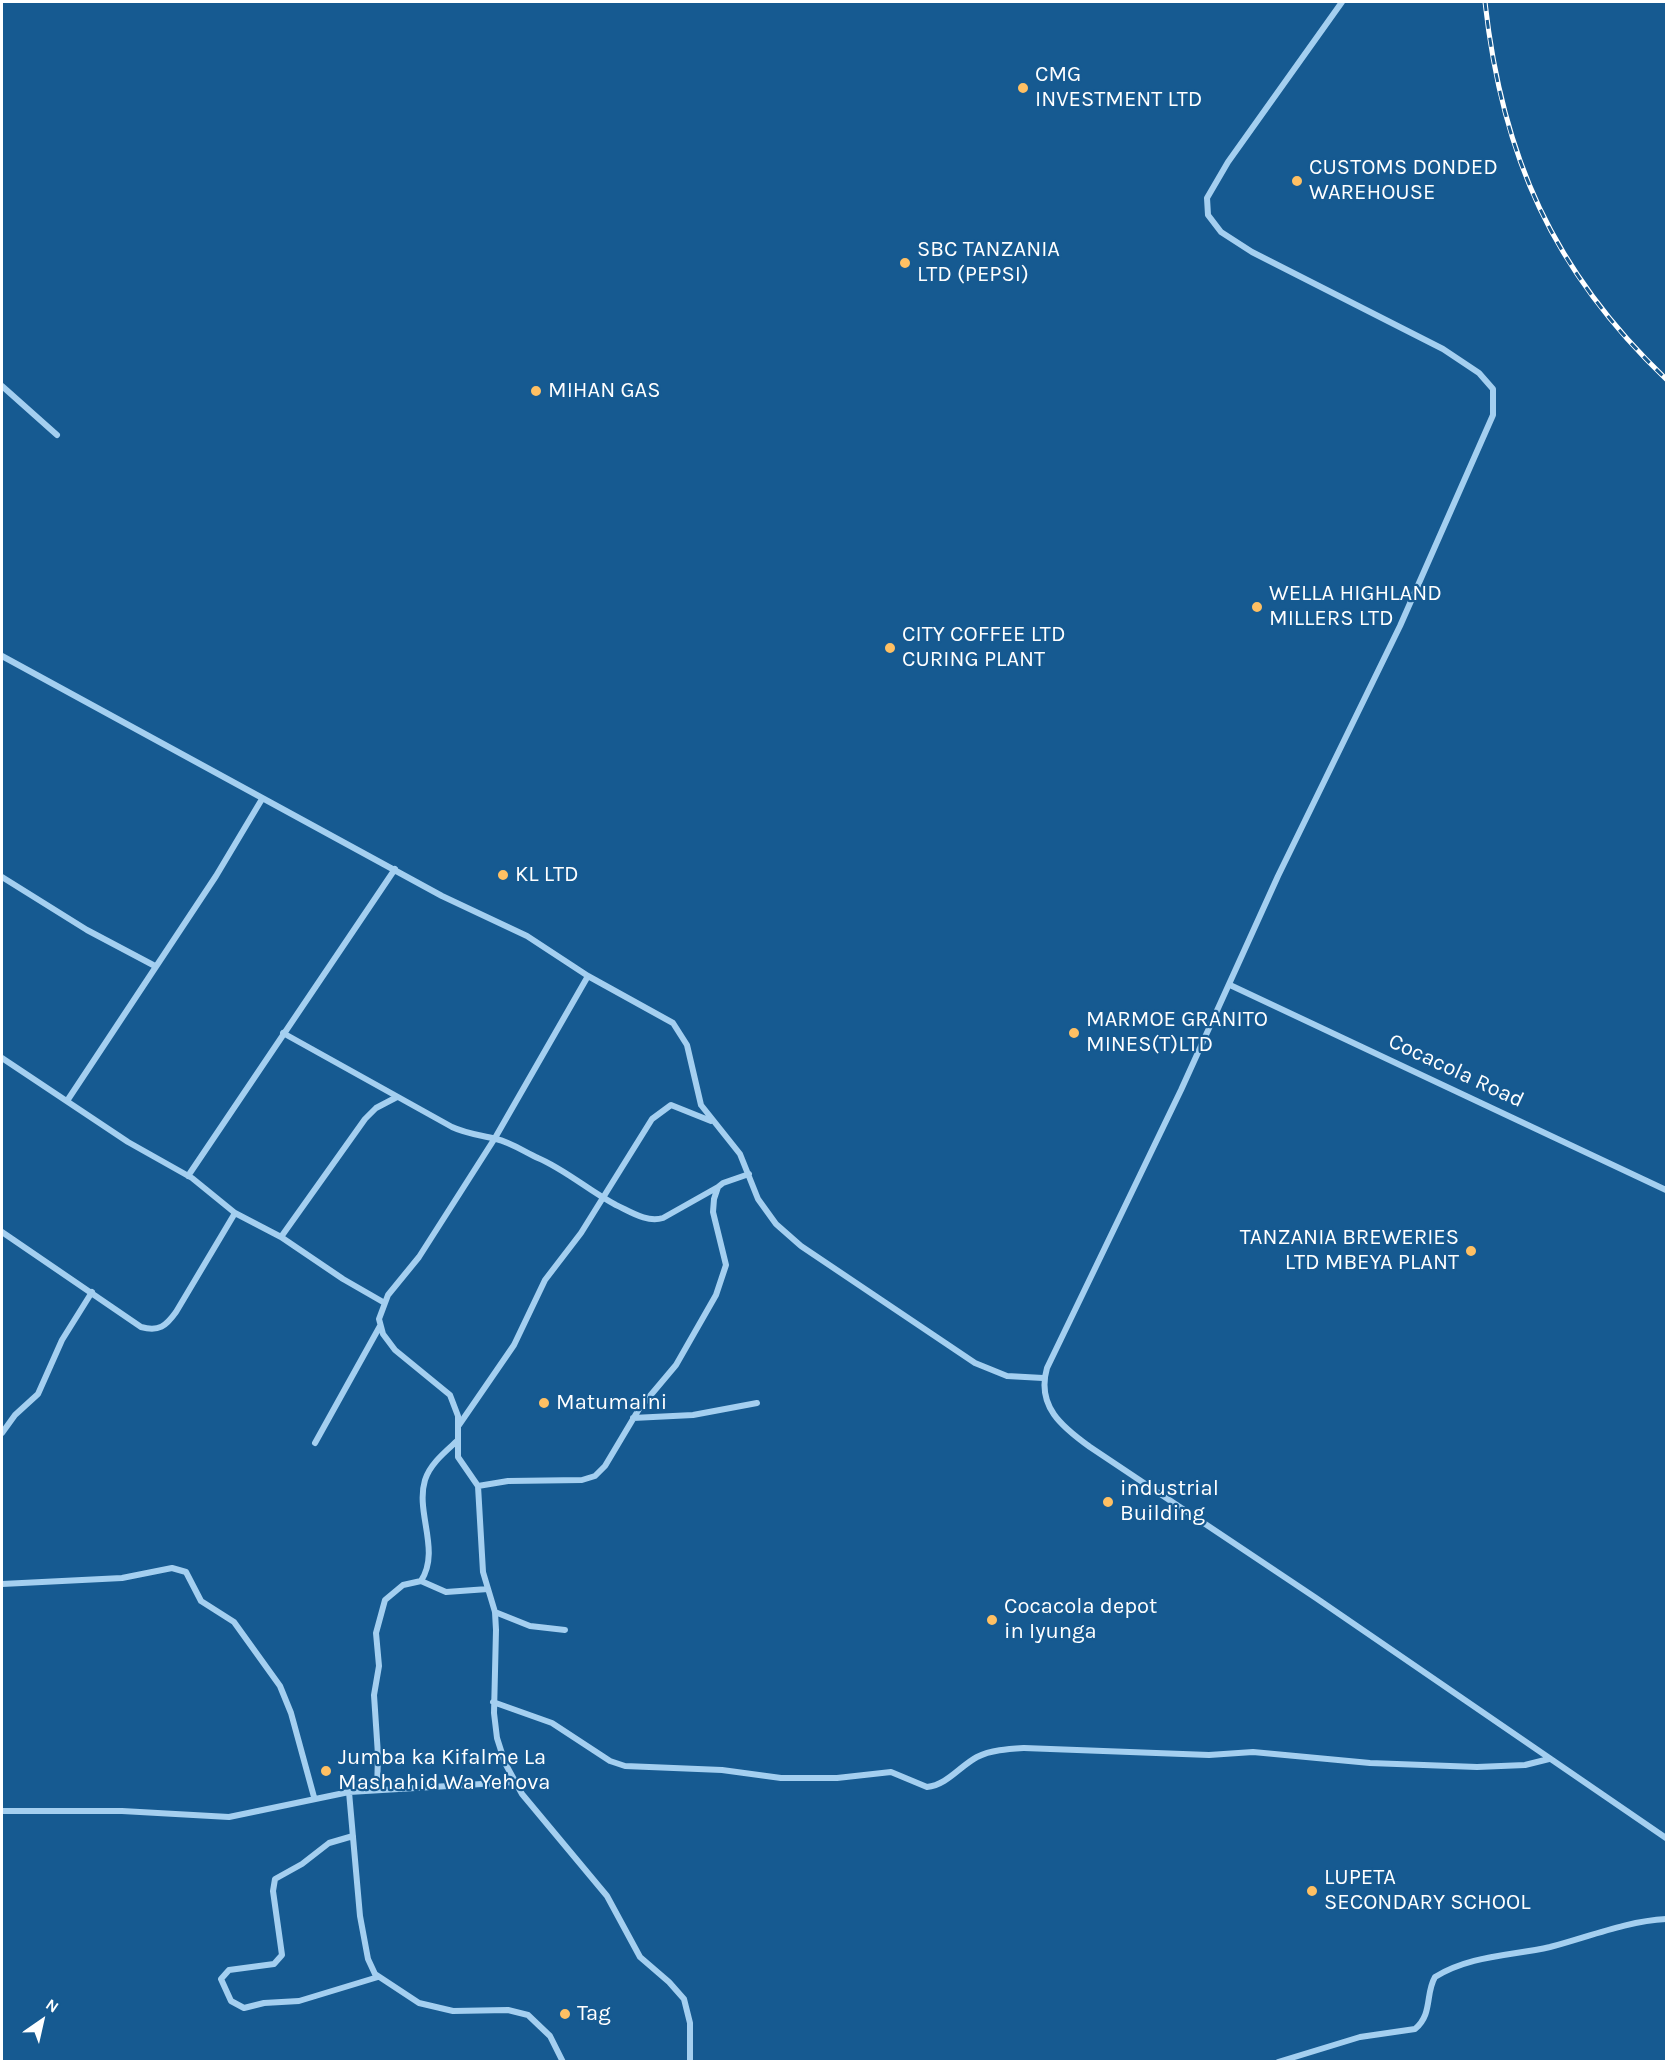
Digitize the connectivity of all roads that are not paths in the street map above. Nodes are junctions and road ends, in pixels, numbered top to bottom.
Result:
1 (1342, 2) edge
2 (2, 386) edge
3 (57, 435) dead end
4 (2, 656) edge
5 (262, 799) junction
6 (395, 869) junction
7 (2, 877) edge
8 (155, 966) junction
9 (588, 976) junction
10 (1230, 985) junction
11 (283, 1033) junction
12 (2, 1058) edge
13 (397, 1097) junction
14 (67, 1101) junction
15 (713, 1123) junction
16 (495, 1138) junction
17 (749, 1174) junction
18 (188, 1176) junction
19 (718, 1187) junction
20 (1666, 1190) edge
21 (603, 1198) junction
22 (235, 1213) junction
23 (2, 1232) edge
24 (281, 1236) junction
25 (92, 1292) junction
26 (384, 1302) junction
27 (380, 1326) junction
28 (1044, 1378) junction
29 (757, 1404) dead end
30 (633, 1418) junction
31 (459, 1426) junction
32 (2, 1433) edge
33 (457, 1441) junction
34 (315, 1443) dead end
35 (478, 1486) junction
36 (421, 1581) junction
37 (2, 1584) edge
38 (488, 1589) junction
39 (495, 1612) junction
40 (565, 1630) dead end
41 (493, 1702) junction
42 (1549, 1759) junction
43 (515, 1782) junction
44 (377, 1790) junction
45 (349, 1792) junction
46 (314, 1797) junction
47 (2, 1811) edge
48 (353, 1836) junction
49 (1666, 1838) edge
50 (1666, 1918) edge
51 (378, 1977) junction
52 (563, 2061) edge
53 (690, 2061) edge
54 (1278, 2061) edge

1 - 10 street
2 - 3 street
4 - 5 street
5 - 6 street
5 - 8 street
6 - 9 street
6 - 11 street
7 - 8 street
8 - 14 street
9 - 15 street
9 - 16 street
10 - 20 street, Cocacola Road
10 - 28 street
11 - 13 street
11 - 18 street
12 - 14 street
13 - 16 street
13 - 24 street
14 - 18 street
15 - 17 street
15 - 21 street
16 - 21 street
16 - 26 street
17 - 19 street
17 - 28 street
18 - 22 street
19 - 21 street
19 - 30 street
21 - 31 street
22 - 24 street
22 - 25 street
23 - 25 street
24 - 26 street
25 - 32 street
26 - 27 street
27 - 31 street
27 - 34 street
28 - 42 street
29 - 30 street
30 - 35 street
31 - 33 street
33 - 35 street
33 - 36 street
35 - 38 street
36 - 38 street
36 - 44 street
37 - 46 street
38 - 39 street
39 - 40 street
39 - 41 street
41 - 42 street
41 - 43 street
42 - 49 street
43 - 44 street
43 - 53 street
44 - 45 street
45 - 46 street
45 - 48 street
46 - 47 street
48 - 51 street
48 - 51 street
50 - 54 street
51 - 52 street

